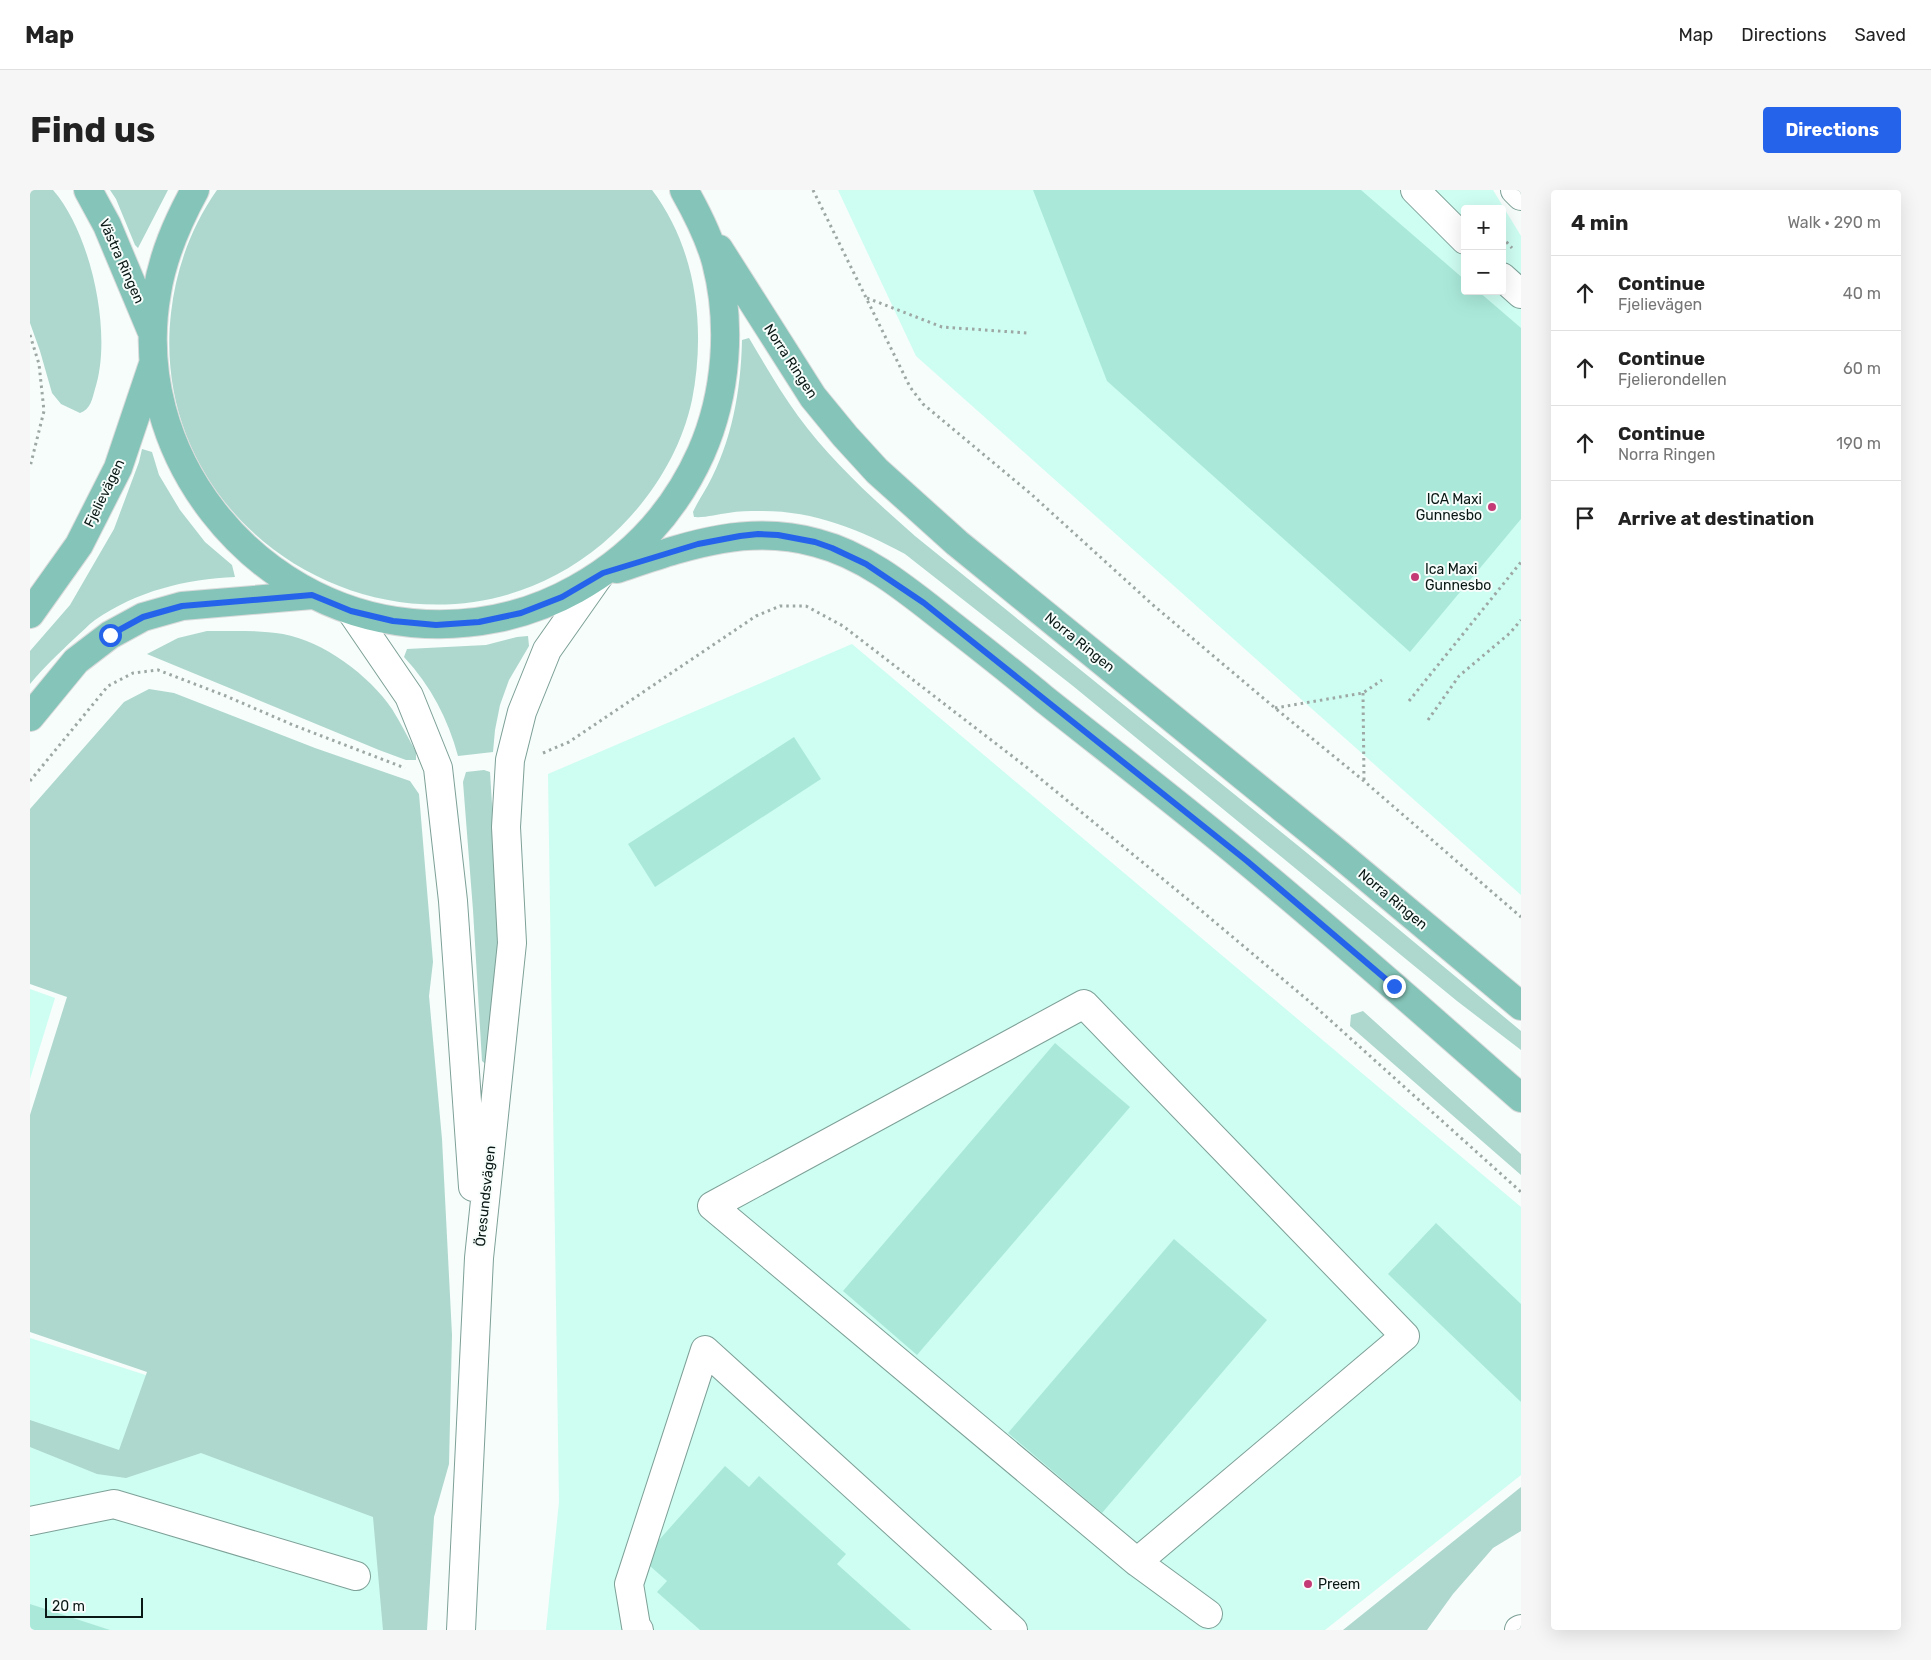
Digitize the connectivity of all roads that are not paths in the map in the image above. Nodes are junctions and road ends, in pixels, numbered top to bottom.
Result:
1 (88, 190) edge
2 (195, 190) edge
3 (684, 190) edge
4 (690, 190) edge
5 (1415, 190) edge
6 (1516, 190) edge
7 (1521, 196) edge
8 (700, 218) junction
9 (1461, 236) edge
10 (1506, 281) edge
11 (1521, 294) edge
12 (153, 346) junction
13 (601, 575) junction
14 (312, 595) junction
15 (351, 611) junction
16 (30, 614) edge
17 (30, 717) edge
18 (1521, 1006) edge
19 (1521, 1098) edge
20 (478, 1258) junction
21 (30, 1521) edge
22 (1137, 1562) junction
23 (356, 1576) dead end
24 (1204, 1625) edge
25 (461, 1630) edge
26 (639, 1630) edge
27 (1013, 1630) edge

1 - 12 main road, Västra Ringen
2 - 12 main road
3 - 8 main road
4 - 8 main road
5 - 9 street
6 - 7 street
8 - 13 main road
8 - 18 main road, Norra Ringen
10 - 11 street
12 - 14 main road
12 - 16 main road, Fjelievägen
13 - 15 main road
13 - 19 main road
13 - 20 street, Öresundsvägen
14 - 15 main road
14 - 17 main road
15 - 20 street, Öresundsvägen
20 - 25 street
21 - 23 street
22 - 22 street
22 - 24 street
26 - 27 street

